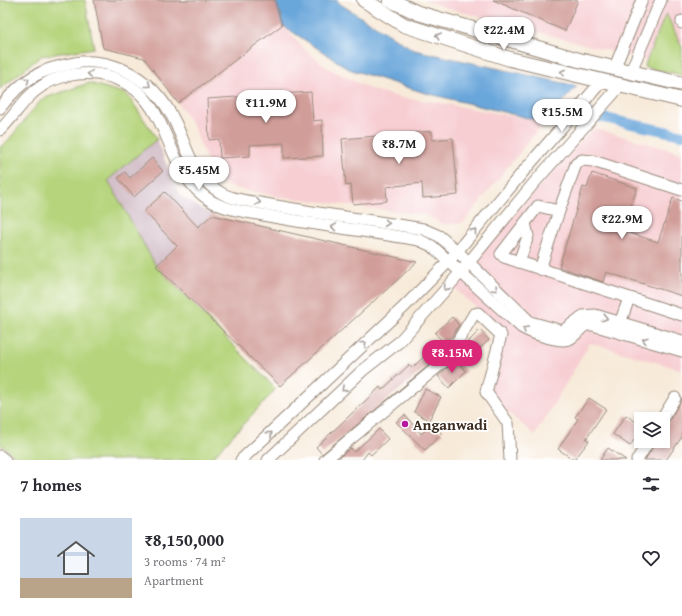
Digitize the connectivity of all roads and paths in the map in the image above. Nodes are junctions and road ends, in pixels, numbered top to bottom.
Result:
1 (364, 0) edge
2 (390, 0) edge
3 (642, 0) edge
4 (661, 0) edge
5 (615, 67) junction
6 (47, 68) junction
7 (631, 71) junction
8 (52, 80) junction
9 (682, 84) edge
10 (620, 86) junction
11 (596, 87) junction
12 (682, 100) edge
13 (0, 108) edge
14 (0, 130) edge
15 (179, 130) junction
16 (166, 136) junction
17 (682, 190) edge
18 (298, 209) junction
19 (559, 210) junction
20 (297, 221) junction
21 (525, 222) junction
22 (458, 252) junction
23 (449, 261) junction
24 (470, 262) junction
25 (519, 262) junction
26 (540, 269) junction
27 (461, 272) junction
28 (629, 298) junction
29 (682, 315) edge
30 (619, 327) junction
31 (682, 342) edge
32 (682, 351) edge
33 (675, 398) dead end
34 (666, 412) edge
35 (645, 448) edge
36 (0, 456) edge
37 (5, 460) edge
38 (241, 460) edge
39 (268, 460) edge
40 (325, 460) edge
41 (510, 460) edge
42 (637, 460) edge

11 -> 1 main road
2 - 5 main road
3 - 5 street
4 - 7 street
5 - 7 main road
6 - 8 street
13 -> 6 street
6 -> 15 street
7 - 9 main road
8 - 14 street
16 -> 8 street
10 - 11 main road
10 - 12 main road
10 - 24 street
22 -> 11 street
15 - 16 street
15 -> 18 street
16 - 20 street
17 - 19 street
18 - 20 street
18 -> 22 street
19 - 21 street
19 - 26 street
23 -> 20 street
21 - 25 street
21 - 25 street
22 - 23 street
22 - 24 street
23 - 27 street
38 -> 23 street
24 - 27 street
24 -> 30 street
25 - 26 street
26 - 28 street
30 -> 27 street
27 -> 39 street
28 - 29 street
28 - 30 street
30 - 31 street
32 -> 30 street
33 - 34 street
35 - 42 street
36 - 37 street
40 - 41 street

